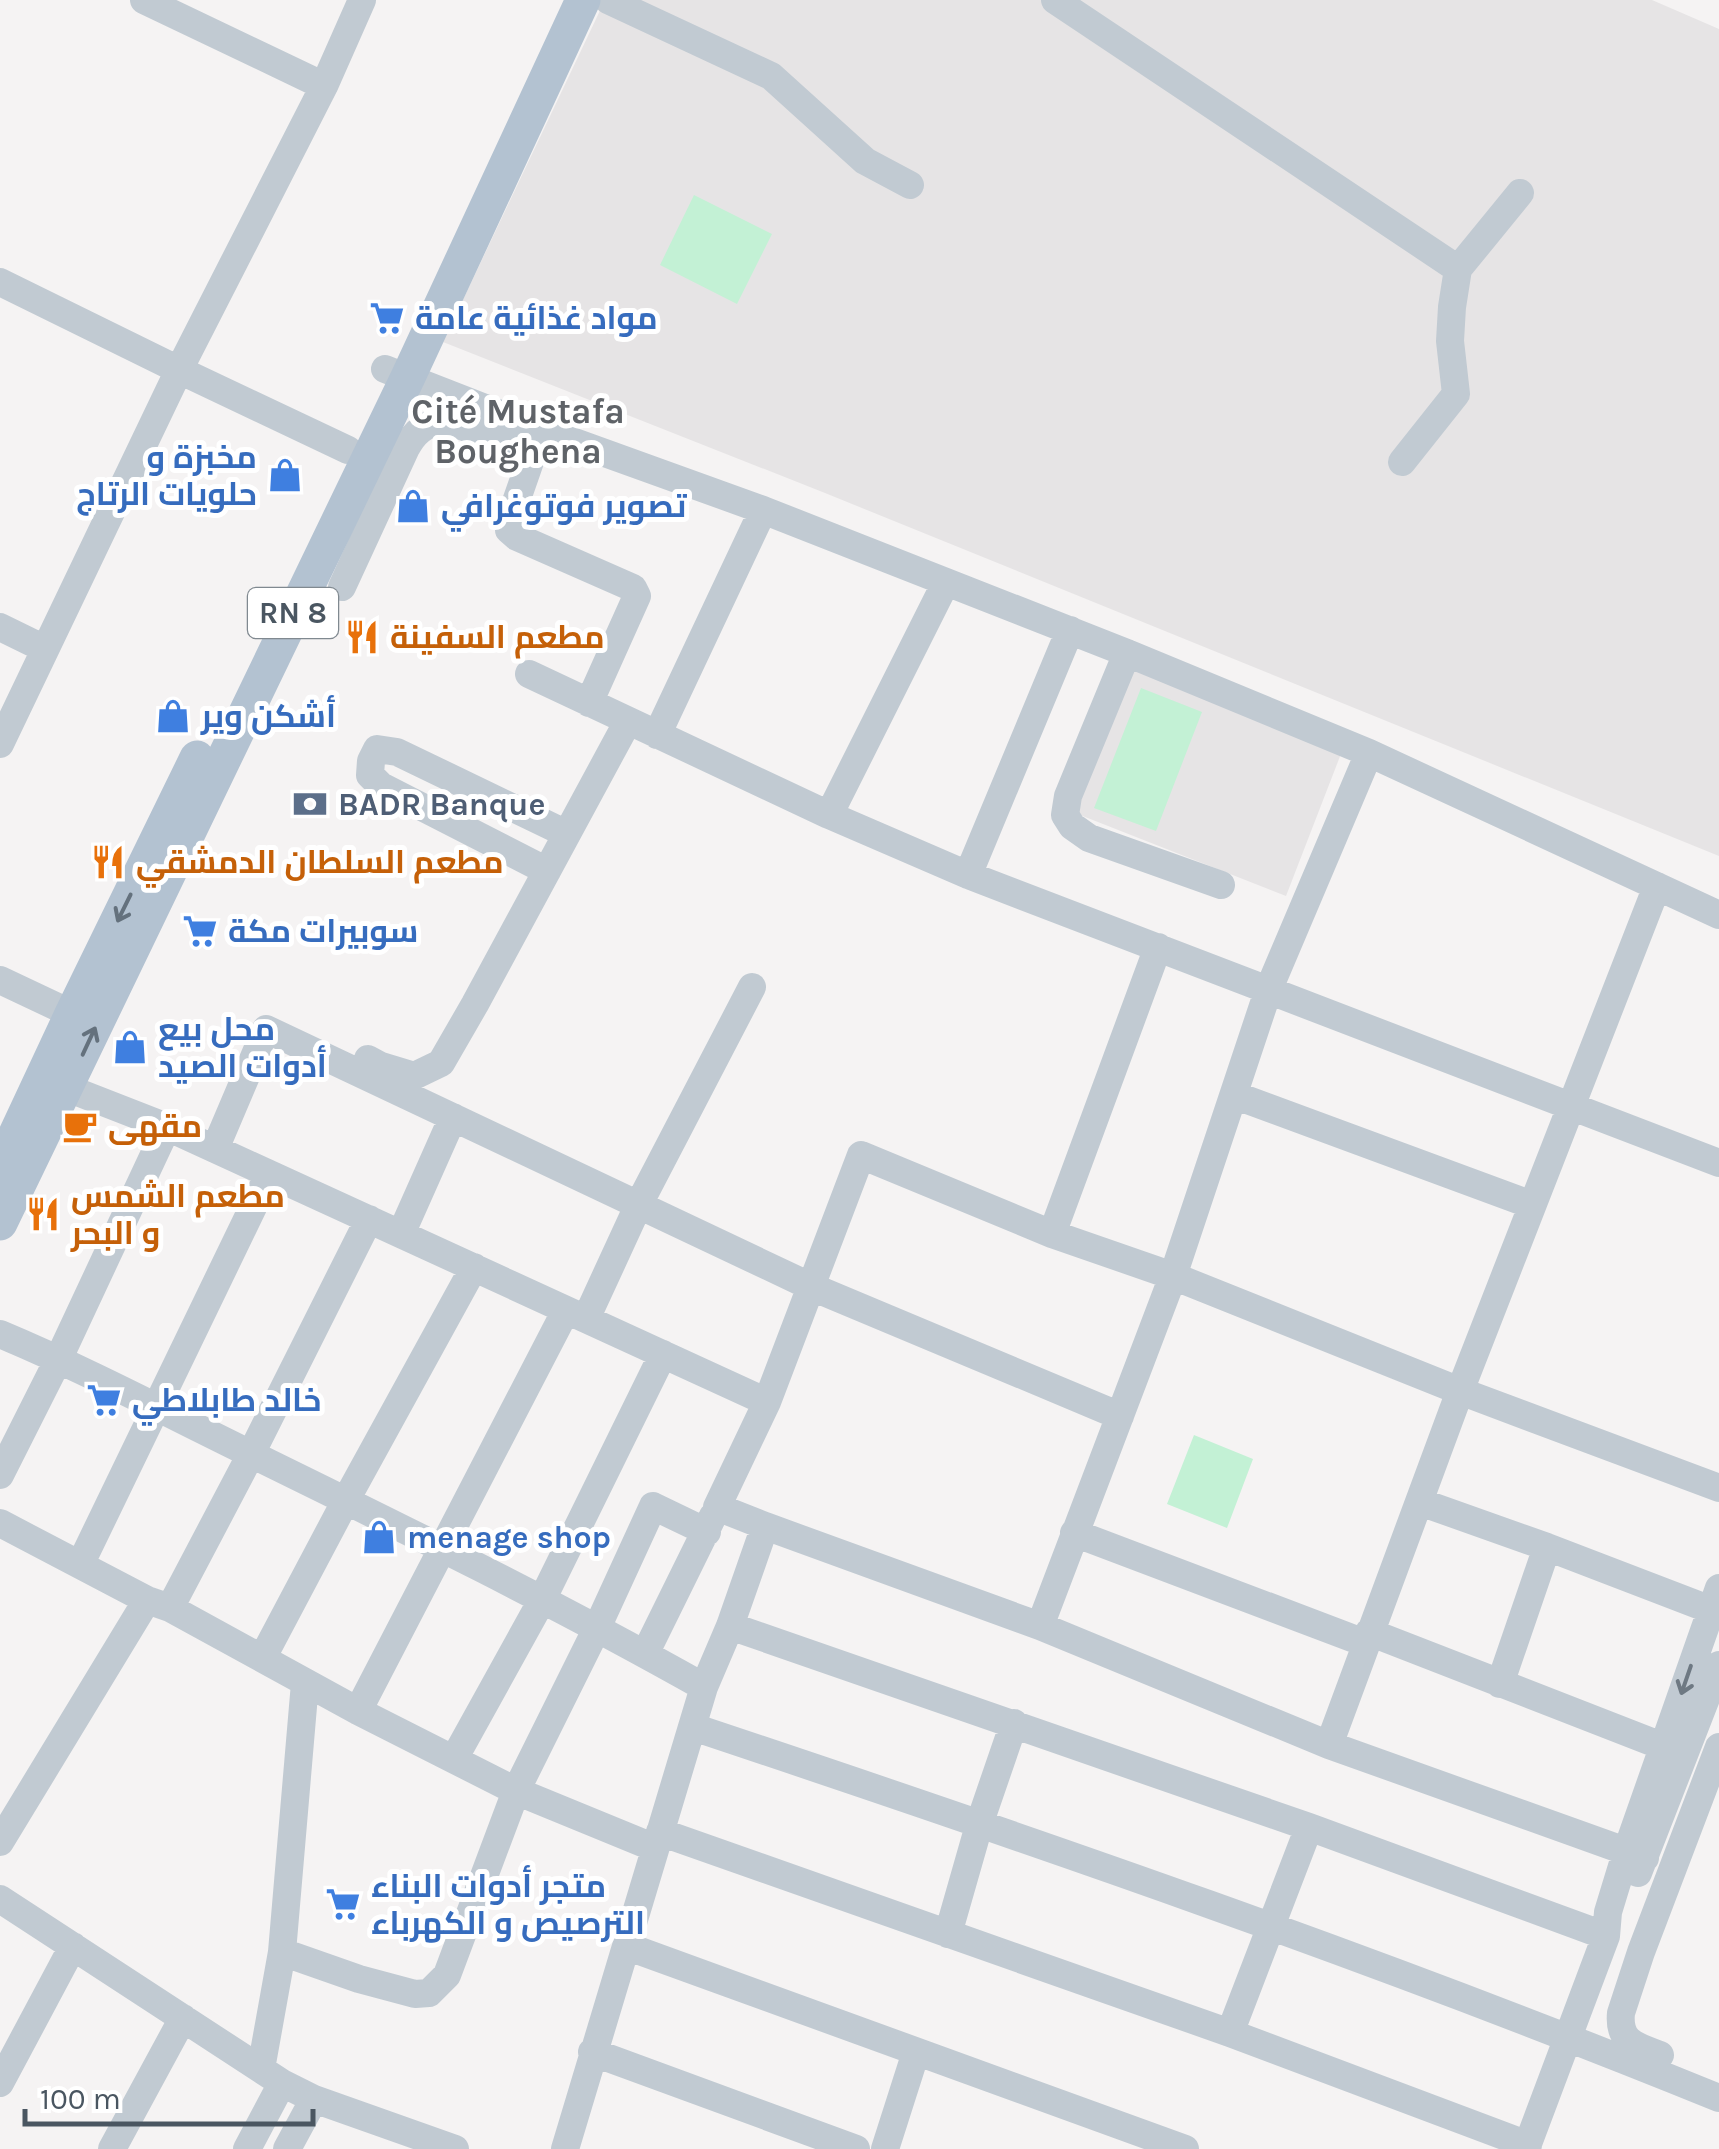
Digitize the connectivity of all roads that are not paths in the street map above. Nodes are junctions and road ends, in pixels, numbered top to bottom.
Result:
1 (144, 0) edge
2 (362, 0) edge
3 (561, 0) edge
4 (583, 0) edge
5 (608, 0) edge
6 (1055, 0) edge
7 (324, 86) junction
8 (910, 185) dead end
9 (1520, 193) dead end
10 (1458, 269) junction
11 (0, 282) edge
12 (178, 370) junction
13 (396, 372) junction
14 (536, 442) junction
15 (348, 450) junction
16 (1402, 462) dead end
17 (762, 510) junction
18 (946, 582) junction
19 (342, 587) dead end
20 (0, 627) edge
21 (1070, 630) junction
22 (45, 649) junction
23 (1127, 653) junction
24 (529, 674) dead end
25 (589, 703) junction
26 (628, 722) junction
27 (657, 735) junction
28 (0, 744) edge
29 (1369, 753) junction
30 (829, 815) junction
31 (567, 834) junction
32 (547, 871) junction
33 (968, 875) junction
34 (1221, 885) dead end
35 (1656, 886) junction
36 (1719, 915) edge
37 (1158, 948) junction
38 (0, 980) edge
39 (752, 987) dead end
40 (1268, 992) junction
41 (72, 1014) junction
42 (266, 1029) junction
43 (67, 1088) junction
44 (1234, 1095) junction
45 (1571, 1106) junction
46 (452, 1118) junction
47 (167, 1127) junction
48 (215, 1149) junction
49 (1719, 1163) edge
50 (0, 1168) edge
51 (269, 1174) junction
52 (1532, 1205) junction
53 (638, 1206) junction
54 (369, 1219) junction
55 (0, 1223) edge
56 (401, 1234) junction
57 (1052, 1234) junction
58 (474, 1267) junction
59 (1174, 1276) junction
60 (812, 1287) junction
61 (576, 1314) junction
62 (0, 1334) edge
63 (662, 1354) junction
64 (58, 1358) junction
65 (1460, 1391) junction
66 (767, 1402) junction
67 (157, 1408) junction
68 (1120, 1416) junction
69 (251, 1454) junction
70 (0, 1474) edge
71 (1719, 1488) edge
72 (346, 1500) junction
73 (1420, 1502) junction
74 (712, 1519) junction
75 (0, 1523) edge
76 (765, 1526) junction
77 (1074, 1533) junction
78 (1547, 1546) junction
79 (440, 1549) junction
80 (80, 1565) junction
81 (1717, 1598) edge
82 (542, 1600) junction
83 (159, 1604) junction
84 (730, 1626) junction
85 (1040, 1626) junction
86 (596, 1628) junction
87 (1367, 1638) junction
88 (645, 1654) junction
89 (263, 1658) junction
90 (1719, 1664) edge
91 (305, 1683) junction
92 (1500, 1684) junction
93 (704, 1687) junction
94 (358, 1711) junction
95 (1014, 1723) junction
96 (693, 1727) junction
97 (1329, 1744) junction
98 (1662, 1746) junction
99 (1719, 1747) edge
100 (454, 1759) junction
101 (516, 1791) junction
102 (980, 1822) junction
103 (1309, 1827) junction
104 (657, 1840) junction
105 (0, 1842) edge
106 (1635, 1856) junction
107 (0, 1899) edge
108 (1269, 1926) junction
109 (948, 1934) junction
110 (1606, 1936) junction
111 (73, 1946) junction
112 (626, 1946) junction
113 (282, 1952) junction
114 (183, 2018) junction
115 (1230, 2033) junction
116 (1570, 2038) junction
117 (592, 2052) junction
118 (916, 2052) junction
119 (271, 2076) junction
120 (1719, 2078) edge
121 (0, 2083) edge
122 (1719, 2098) edge
123 (314, 2099) junction
124 (442, 2147) edge
125 (1527, 2147) edge
126 (112, 2149) edge
127 (246, 2149) edge
128 (287, 2149) edge
129 (565, 2149) edge
130 (856, 2149) edge
131 (885, 2149) edge
132 (1185, 2149) edge

1 - 7 street
2 - 7 street
3 - 13 main road, RN 8
4 - 13 main road, RN 8
5 - 8 street
6 - 10 street
7 - 12 street
9 - 10 street
10 - 16 street
11 - 12 street
12 - 15 street
12 - 22 street
13 - 14 street
13 - 15 main road, RN 8
43 -> 13 main road, RN 8
14 - 17 street
14 - 19 street
14 - 25 street
15 -> 41 main road, RN 8
17 - 18 street
17 - 27 street
18 - 21 street
18 - 30 street
20 - 22 street
21 - 23 street
21 - 33 street
22 - 28 street
23 - 29 street
23 - 34 street
24 - 25 street
25 - 26 street
26 - 27 street
26 - 31 street
27 - 30 street
29 - 35 street
29 - 40 street
30 - 33 street
31 - 32 street
31 - 32 street
32 - 42 street
33 - 37 street
35 - 36 street
35 - 45 street
37 - 40 street
37 - 57 street
38 - 41 street
39 - 53 street
40 - 44 street
40 - 45 street
41 - 50 main road, RN 8
42 - 46 street
42 - 48 street
43 - 47 street
43 - 55 main road, RN 8
44 - 52 street
44 - 59 street
45 - 49 street
45 - 52 street
46 - 53 street
46 - 56 street
47 - 48 street
47 - 64 street
48 - 51 street
51 - 54 street
51 - 67 street
52 - 65 street
53 - 60 street
53 - 61 street
54 - 56 street
54 - 69 street
56 - 58 street
57 - 59 street
57 - 60 street
58 - 61 street
58 - 72 street
59 - 65 street
59 - 68 street
60 - 66 street
60 - 68 street
61 - 63 street
61 - 79 street
62 - 64 street
63 - 66 street
63 - 82 street
64 - 67 street
64 - 70 street
65 - 71 street
65 - 73 street
66 - 74 street
67 - 69 street
67 - 80 street
68 - 77 street
69 - 72 street
69 - 83 street
72 - 79 street
72 - 89 street
73 - 78 street
73 - 87 street
74 - 76 street
74 - 86 street
74 - 88 street
75 - 80 street
76 - 84 street
76 - 85 street
77 - 85 street
77 - 87 street
78 - 81 street
78 - 92 street
79 - 82 street
79 - 94 street
80 - 83 street
81 -> 98 street
82 - 86 street
82 - 100 street
83 - 89 street
83 - 105 street
84 - 93 street
84 - 95 street
85 - 97 street
86 - 88 street
86 - 101 street
87 - 92 street
87 - 97 street
88 - 93 street
89 - 91 street
90 - 106 street
91 - 94 street
91 - 113 street
92 - 98 street
93 - 96 street
94 - 100 street
95 - 102 street
95 - 103 street
96 - 102 street
96 - 104 street
97 - 106 street
98 - 106 street
99 - 120 street
100 - 101 street
101 - 104 street
101 - 113 street
102 - 108 street
102 - 109 street
103 - 108 street
103 - 110 street
104 - 109 street
104 - 112 street
106 - 110 street
107 - 111 street
108 - 115 street
108 - 116 street
109 - 115 street
110 - 116 street
111 - 114 street
111 - 121 street
112 - 117 street
112 - 118 street
113 - 119 street
114 - 119 street
114 - 126 street
115 - 125 street
116 - 122 street
116 - 125 street
117 - 129 street
117 - 130 street
118 - 131 street
118 - 132 street
119 - 123 street
119 - 127 street
123 - 124 street
123 - 128 street

